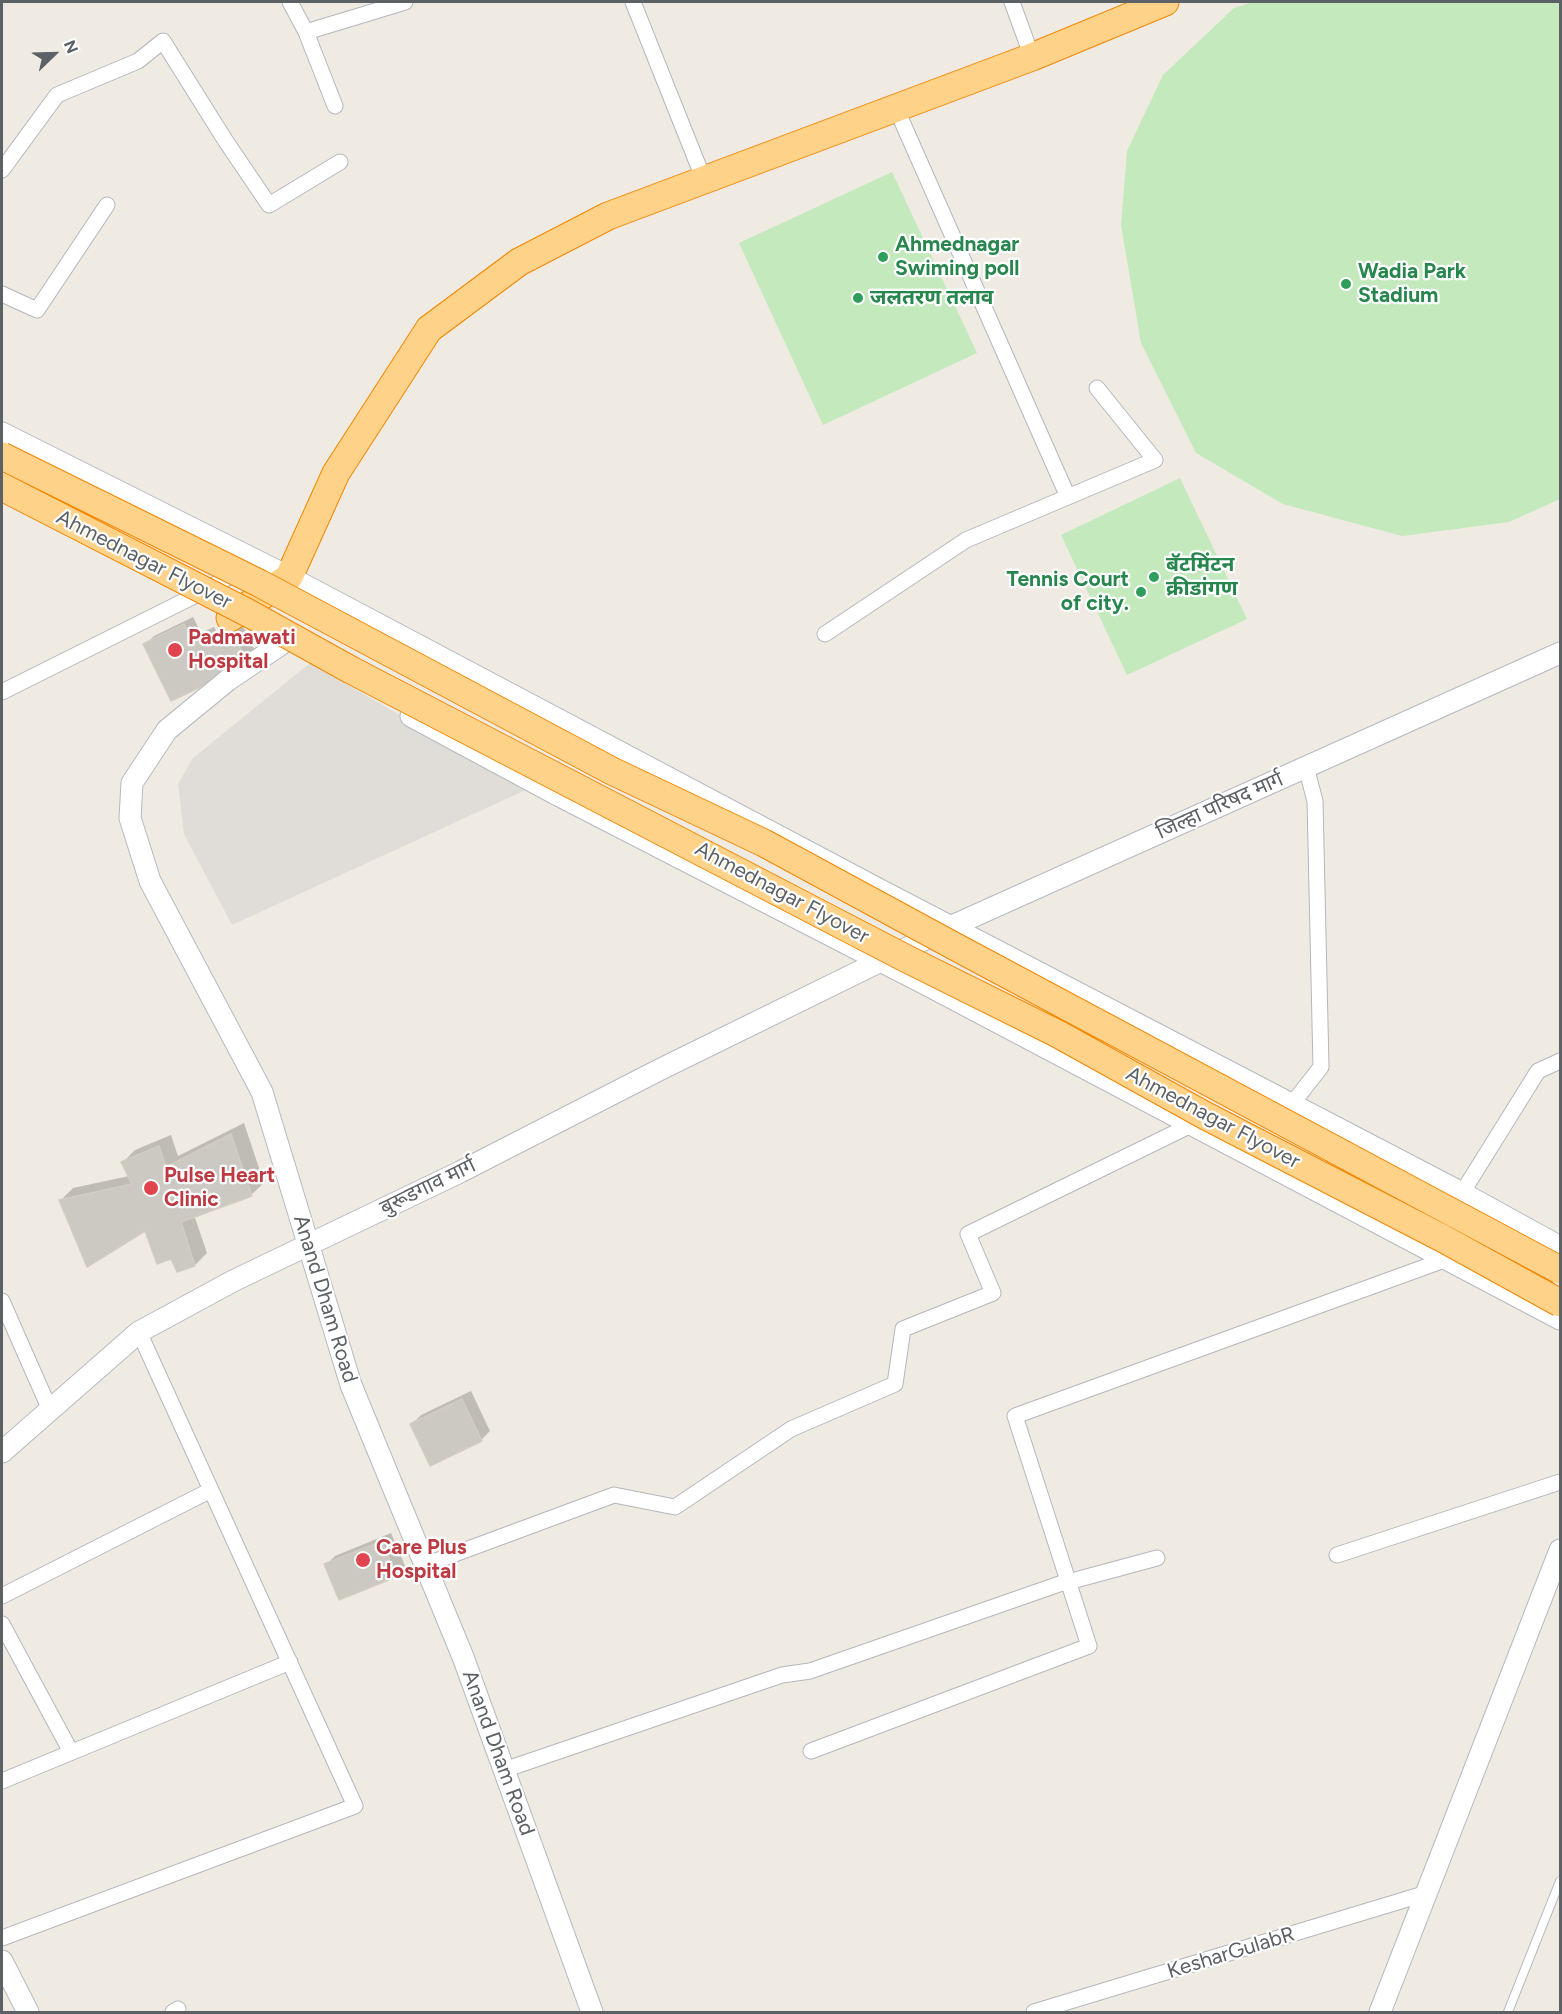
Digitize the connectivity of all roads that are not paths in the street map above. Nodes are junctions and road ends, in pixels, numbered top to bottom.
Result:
1 (290, 2) edge
2 (405, 2) edge
3 (633, 2) edge
4 (1012, 2) edge
5 (1165, 2) edge
6 (306, 32) junction
7 (1032, 57) junction
8 (336, 106) dead end
9 (896, 108) junction
10 (340, 162) dead end
11 (2, 170) edge
12 (704, 180) junction
13 (107, 205) dead end
14 (2, 294) edge
15 (1097, 388) dead end
16 (2, 434) edge
17 (2, 456) edge
18 (2, 487) edge
19 (1068, 497) junction
20 (2, 501) edge
21 (256, 562) junction
22 (289, 577) junction
23 (192, 597) junction
24 (230, 618) junction
25 (825, 634) dead end
26 (280, 645) junction
27 (1560, 653) edge
28 (2, 692) edge
29 (1306, 767) junction
30 (952, 926) junction
31 (881, 961) junction
32 (1560, 1061) edge
33 (1292, 1104) junction
34 (1191, 1125) junction
35 (1462, 1193) junction
36 (308, 1245) junction
37 (1560, 1247) edge
38 (1447, 1259) junction
39 (1560, 1270) edge
40 (2, 1301) edge
41 (1560, 1303) edge
42 (1560, 1318) edge
43 (139, 1332) junction
44 (50, 1410) junction
45 (2, 1452) edge
46 (1560, 1482) edge
47 (212, 1490) junction
48 (1560, 1550) edge
49 (1337, 1555) dead end
50 (1157, 1558) dead end
51 (425, 1565) junction
52 (1068, 1581) junction
53 (2, 1596) edge
54 (2, 1623) edge
55 (290, 1662) junction
56 (811, 1750) dead end
57 (71, 1752) junction
58 (504, 1770) junction
59 (2, 1780) edge
60 (1560, 1881) edge
61 (1427, 1893) junction
62 (2, 1938) edge
63 (2, 1961) edge
64 (28, 2013) edge
65 (592, 2013) edge
66 (1034, 2013) edge
67 (1380, 2013) edge
68 (1508, 2013) edge

1 - 6 street
2 - 6 street
3 - 12 street
4 - 7 street
5 - 7 highway
6 - 8 street
7 - 9 highway
9 - 12 highway
9 - 19 street
10 - 11 street
12 - 22 highway
13 - 14 street
15 - 19 street
16 - 21 street
17 - 39 highway, Ahmednagar Flyover, bridge
18 - 41 highway, Ahmednagar Flyover, bridge
19 - 25 street
20 - 23 street
21 - 22 street
21 - 23 street
22 - 24 highway
22 - 30 street
23 - 24 street
23 - 28 street
24 - 26 street
26 - 31 street
26 - 36 street, Anand Dham Road
27 - 29 street, जिल्हा परिषद मार्ग
29 - 30 street, जिल्हा परिषद मार्ग
29 - 33 street
30 - 31 street, जिल्हा परिषद मार्ग
30 - 33 street
31 - 34 street
31 - 36 street, बुरूडगाव मार्ग
32 - 35 street
33 - 35 street
34 - 38 street
34 - 51 street
35 - 37 street
36 - 43 street, बुरूडगाव मार्ग
36 - 51 street, Anand Dham Road
38 - 42 street
38 - 52 street
40 - 44 street
43 - 44 street, बुरूडगाव मार्ग
43 - 47 street
44 - 45 street, बुरूडगाव मार्ग
46 - 49 street
47 - 53 street
47 - 55 street
48 - 61 street
50 - 52 street
51 - 58 street, Anand Dham Road
52 - 56 street
52 - 58 street
54 - 57 street
55 - 57 street
55 - 62 street
57 - 59 street
58 - 65 street, Anand Dham Road
60 - 68 lane
61 - 66 street, KesharGulabR
61 - 67 street
63 - 64 street

